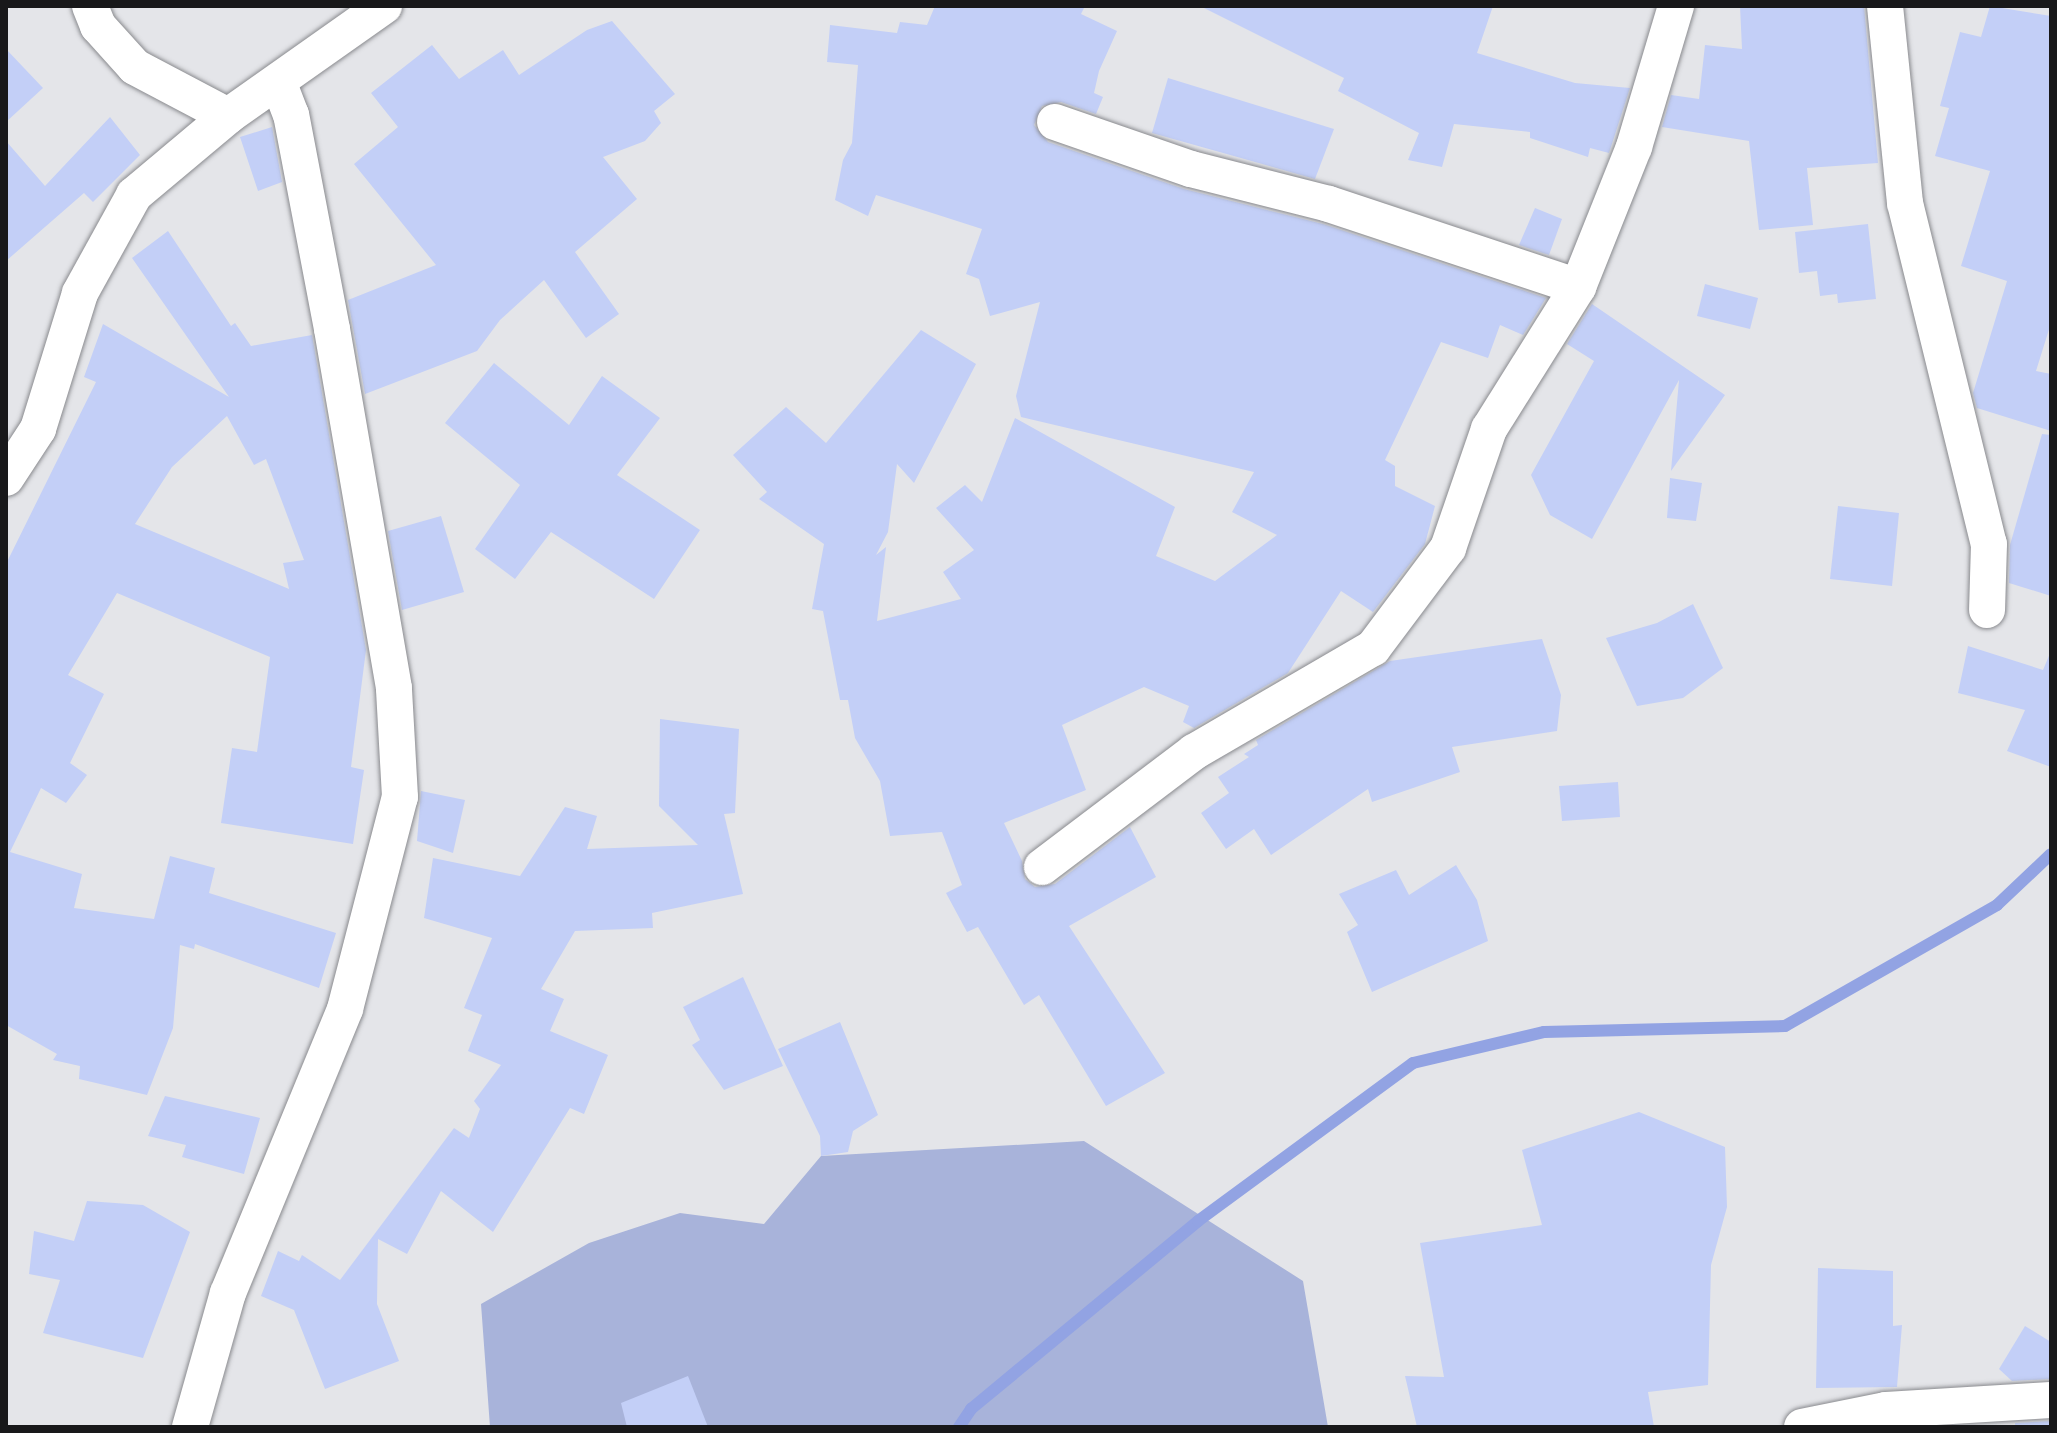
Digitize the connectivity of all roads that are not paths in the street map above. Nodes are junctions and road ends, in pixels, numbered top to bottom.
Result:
1 (90, 6) edge
2 (384, 6) edge
3 (1676, 6) edge
4 (1885, 6) edge
5 (279, 84) junction
6 (228, 116) junction
7 (1055, 122) dead end
8 (1578, 287) junction
9 (6, 478) edge
10 (1987, 610) dead end
11 (1042, 867) dead end
12 (2051, 1400) edge
13 (190, 1427) edge
14 (1802, 1427) edge

1 - 6 street
2 - 5 street
3 - 8 street
4 - 10 street
5 - 6 street
5 - 13 street
6 - 9 street
7 - 8 street
8 - 11 street
12 - 14 street

